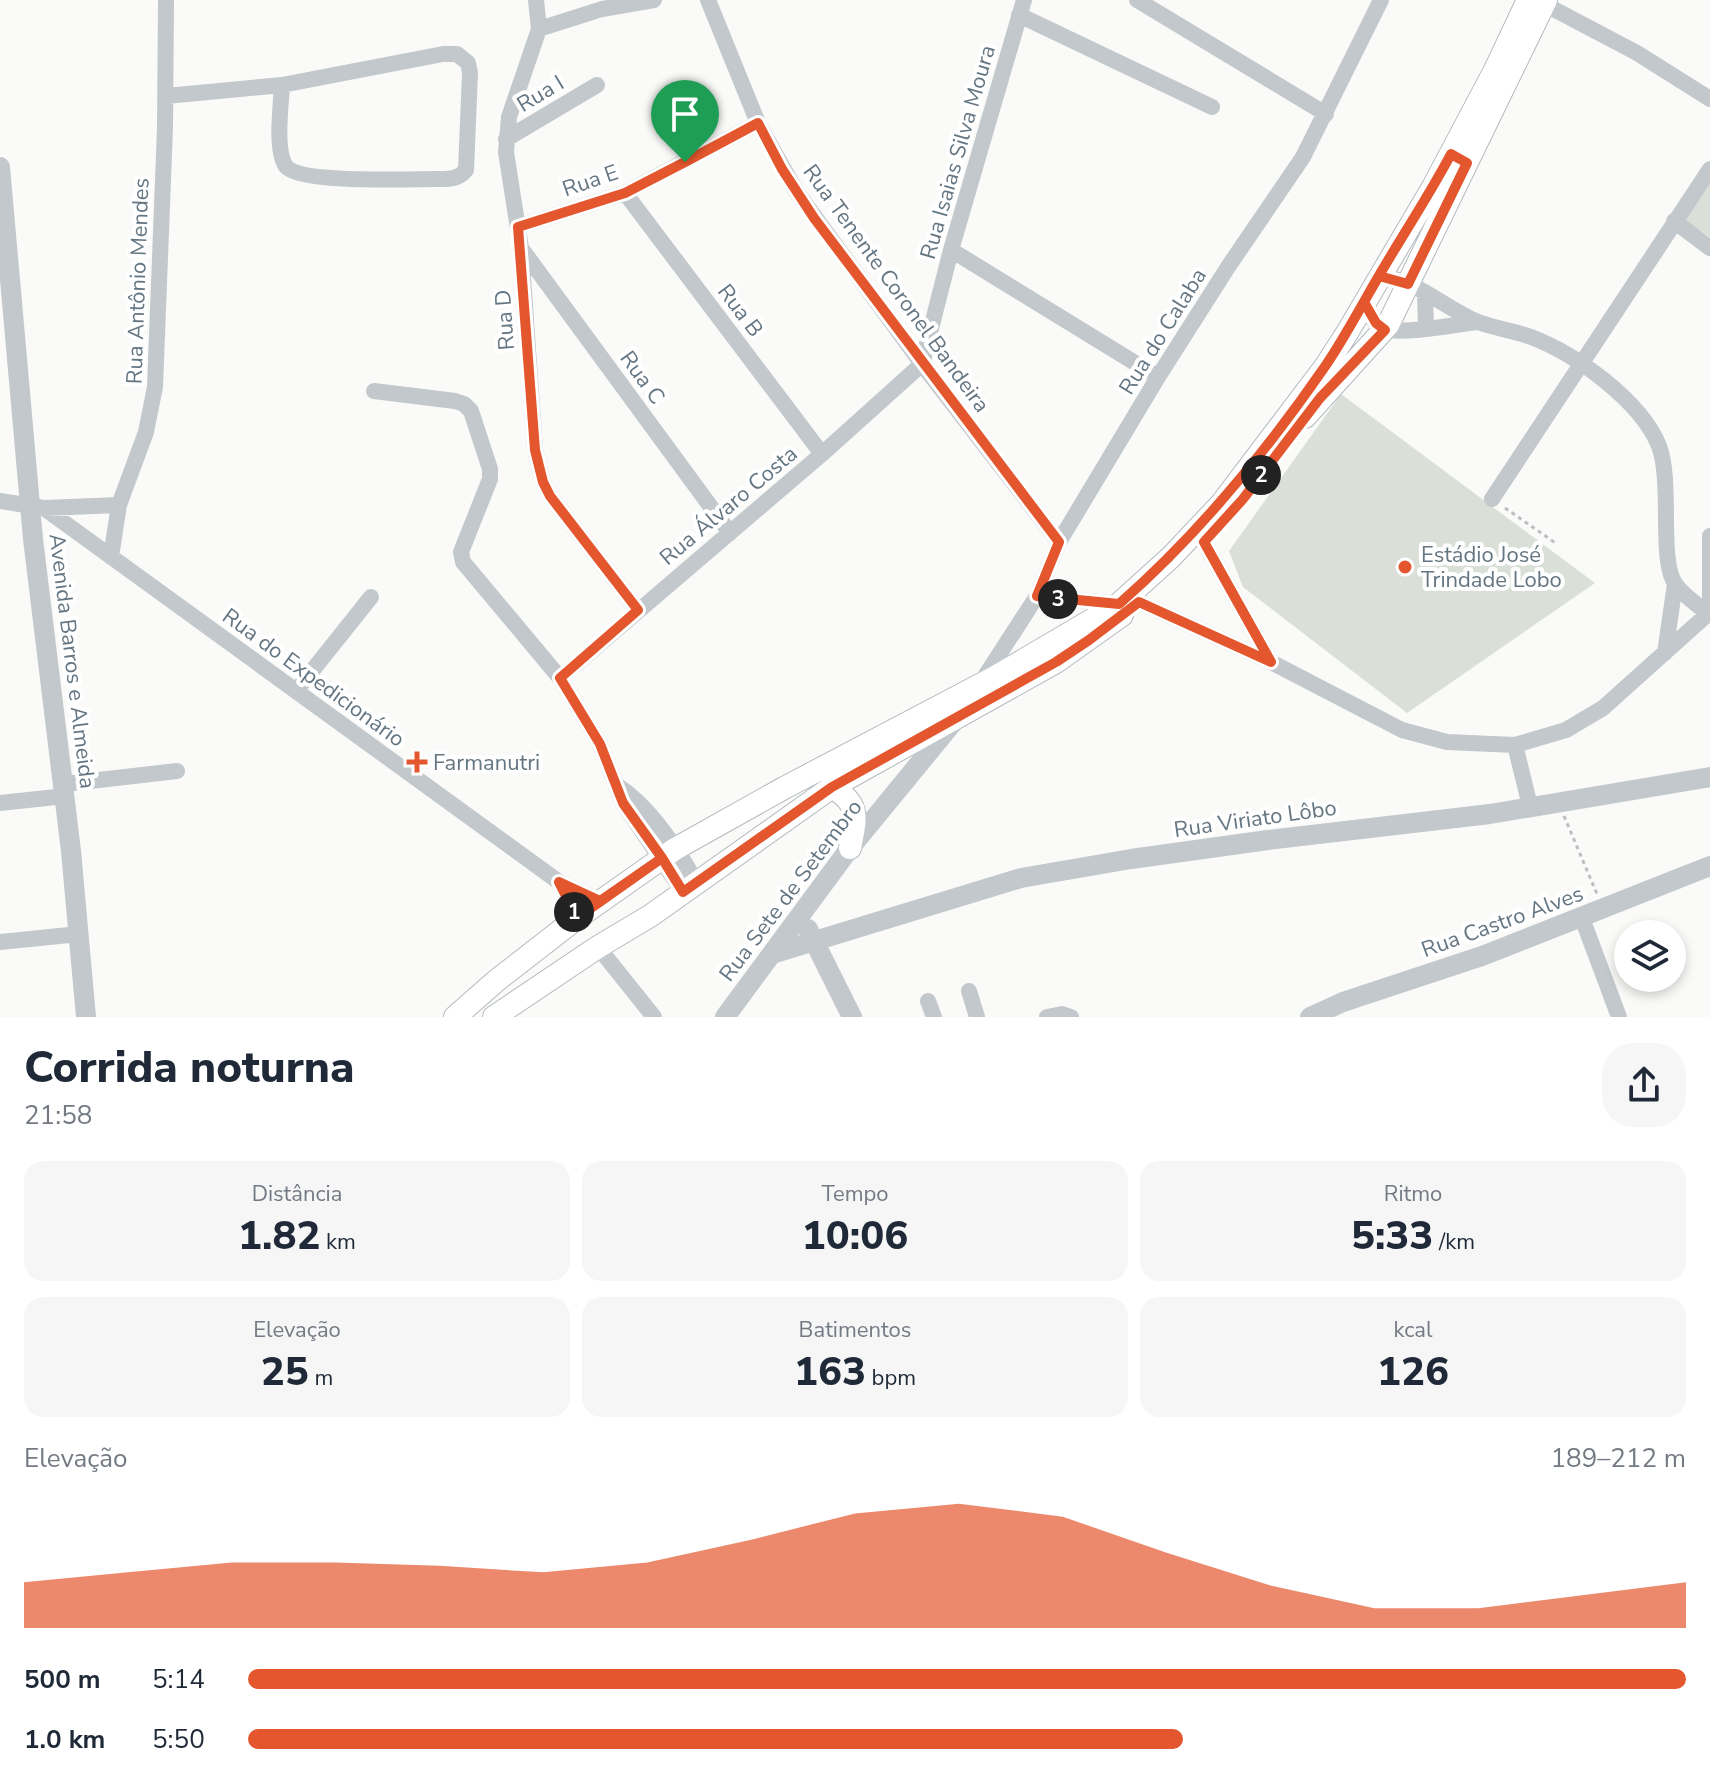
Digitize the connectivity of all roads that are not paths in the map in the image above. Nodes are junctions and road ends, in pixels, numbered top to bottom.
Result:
1 (166, 0) edge
2 (536, 0) edge
3 (654, 0) edge
4 (708, 0) edge
5 (1137, 0) edge
6 (1379, 1) edge
7 (1539, 1) edge
8 (1022, 8) edge
9 (539, 29) junction
10 (282, 85) junction
11 (597, 85) dead end
12 (166, 96) junction
13 (1710, 99) edge
14 (1212, 107) dead end
15 (1326, 114) junction
16 (758, 123) junction
17 (506, 139) junction
18 (1459, 158) junction
19 (0, 167) edge
20 (1710, 169) edge
21 (625, 193) junction
22 (1674, 221) junction
23 (518, 227) junction
24 (521, 248) junction
25 (1710, 248) edge
26 (951, 250) junction
27 (1379, 276) junction
28 (1416, 288) junction
29 (1364, 302) junction
30 (1477, 322) junction
31 (1426, 329) junction
32 (1385, 330) junction
33 (922, 364) junction
34 (1580, 364) junction
35 (1158, 377) junction
36 (374, 391) dead end
37 (822, 454) junction
38 (1492, 499) road end
39 (0, 501) edge
40 (119, 505) junction
41 (37, 507) junction
42 (730, 533) junction
43 (1710, 536) edge
44 (1059, 542) junction
45 (1204, 542) junction
46 (111, 557) junction
47 (1710, 564) edge
48 (1675, 584) junction
49 (1037, 596) junction
50 (371, 597) dead end
51 (1129, 603) junction
52 (638, 610) junction
53 (1709, 611) edge
54 (1665, 653) junction
55 (1271, 662) junction
56 (560, 678) junction
57 (979, 685) junction
58 (296, 691) junction
59 (955, 719) junction
60 (1515, 745) junction
61 (177, 771) dead end
62 (1710, 777) edge
63 (832, 787) junction
64 (65, 790) junction
65 (0, 803) edge
66 (1530, 806) junction
67 (850, 848) junction
68 (669, 854) junction
69 (1710, 866) edge
70 (559, 882) junction
71 (690, 887) junction
72 (600, 901) junction
73 (800, 915) junction
74 (577, 918) junction
75 (1582, 918) junction
76 (79, 934) junction
77 (814, 940) junction
78 (0, 942) edge
79 (598, 947) junction
80 (772, 954) junction
81 (969, 991) dead end
82 (86, 1017) edge
83 (455, 1017) edge
84 (494, 1017) edge
85 (654, 1017) edge
86 (725, 1017) edge
87 (852, 1017) edge
88 (977, 1017) edge
89 (1047, 1017) edge
90 (1071, 1017) edge
91 (1310, 1017) edge
92 (1619, 1017) edge

1 - 12 street, Rua Antônio Mendes
2 - 9 street, Rua D
3 - 9 street
4 - 16 street, Rua Tenente Coronel Bandeira
5 - 15 street
6 - 15 street, Rua do Calaba
7 - 13 street
7 - 18 main road
8 - 14 street
8 - 26 street, Rua Isaias Silva Moura
9 - 17 street, Rua D
10 - 10 street
10 - 12 street
11 - 17 street, Rua I
12 - 40 street, Rua Antônio Mendes
15 - 35 street, Rua do Calaba
16 - 21 street, Rua E
16 - 33 street, Rua Tenente Coronel Bandeira
17 - 23 street, Rua D
18 - 27 main road
18 - 28 main road
19 - 41 street, Avenida Barros e Almeida
20 - 22 street
21 - 23 street, Rua E
21 - 37 street, Rua B
22 - 25 street
22 - 34 street
23 - 24 street, Rua D
24 - 42 street, Rua C
24 - 52 street, Rua D
26 - 33 street, Rua Isaias Silva Moura
26 - 35 street
27 - 28 street
27 - 29 main road
28 - 30 street
28 - 31 street
28 - 32 main road
29 - 32 street
29 - 51 main road
30 - 31 street
30 - 34 street
31 - 32 street
32 - 45 main road
33 - 37 street, Rua Álvaro Costa
33 - 44 street, Rua Tenente Coronel Bandeira
34 - 38 street
34 - 48 street
35 - 44 street, Rua do Calaba
36 - 56 street
37 - 42 street, Rua Álvaro Costa
39 - 41 street
40 - 41 street
40 - 46 street, Rua Antônio Mendes
41 - 46 street, Rua do Expedicionário
41 - 64 street, Avenida Barros e Almeida
42 - 52 street, Rua Álvaro Costa
43 - 47 street
44 - 49 street, Rua do Calaba
45 - 51 main road
45 - 55 street
46 - 58 street, Rua do Expedicionário
47 - 53 street
48 - 53 street
48 - 54 street
49 - 51 street
49 - 57 street, Rua do Calaba
50 - 58 street
51 - 55 street
51 - 57 main road
51 - 59 main road
52 - 56 street, Rua Álvaro Costa
53 - 54 street
54 - 60 street
55 - 60 street
56 - 68 street
57 - 68 main road
58 - 70 street, Rua do Expedicionário
59 - 63 main road
59 - 67 street, Rua Sete de Setembro
60 - 66 street
61 - 64 street
62 - 66 street, Rua Viriato Lôbo
63 - 67 main road
63 - 71 main road
64 - 65 street
64 - 76 street, Avenida Barros e Almeida
66 - 77 street, Rua Viriato Lôbo
67 - 73 street, Rua Sete de Setembro
68 - 71 street
68 - 72 main road
69 - 75 street, Rua Castro Alves
70 - 72 street, Rua do Expedicionário
70 - 74 street, Rua do Expedicionário
71 - 79 main road
72 - 74 main road
73 - 77 street
73 - 80 street, Rua Sete de Setembro
74 - 83 main road
75 - 91 street, Rua Castro Alves
75 - 92 street
76 - 78 street
76 - 82 street, Avenida Barros e Almeida
77 - 80 street, Rua Viriato Lôbo
77 - 87 street
79 - 84 main road
79 - 85 street
80 - 86 street, Rua Sete de Setembro
81 - 88 street
89 - 90 street

